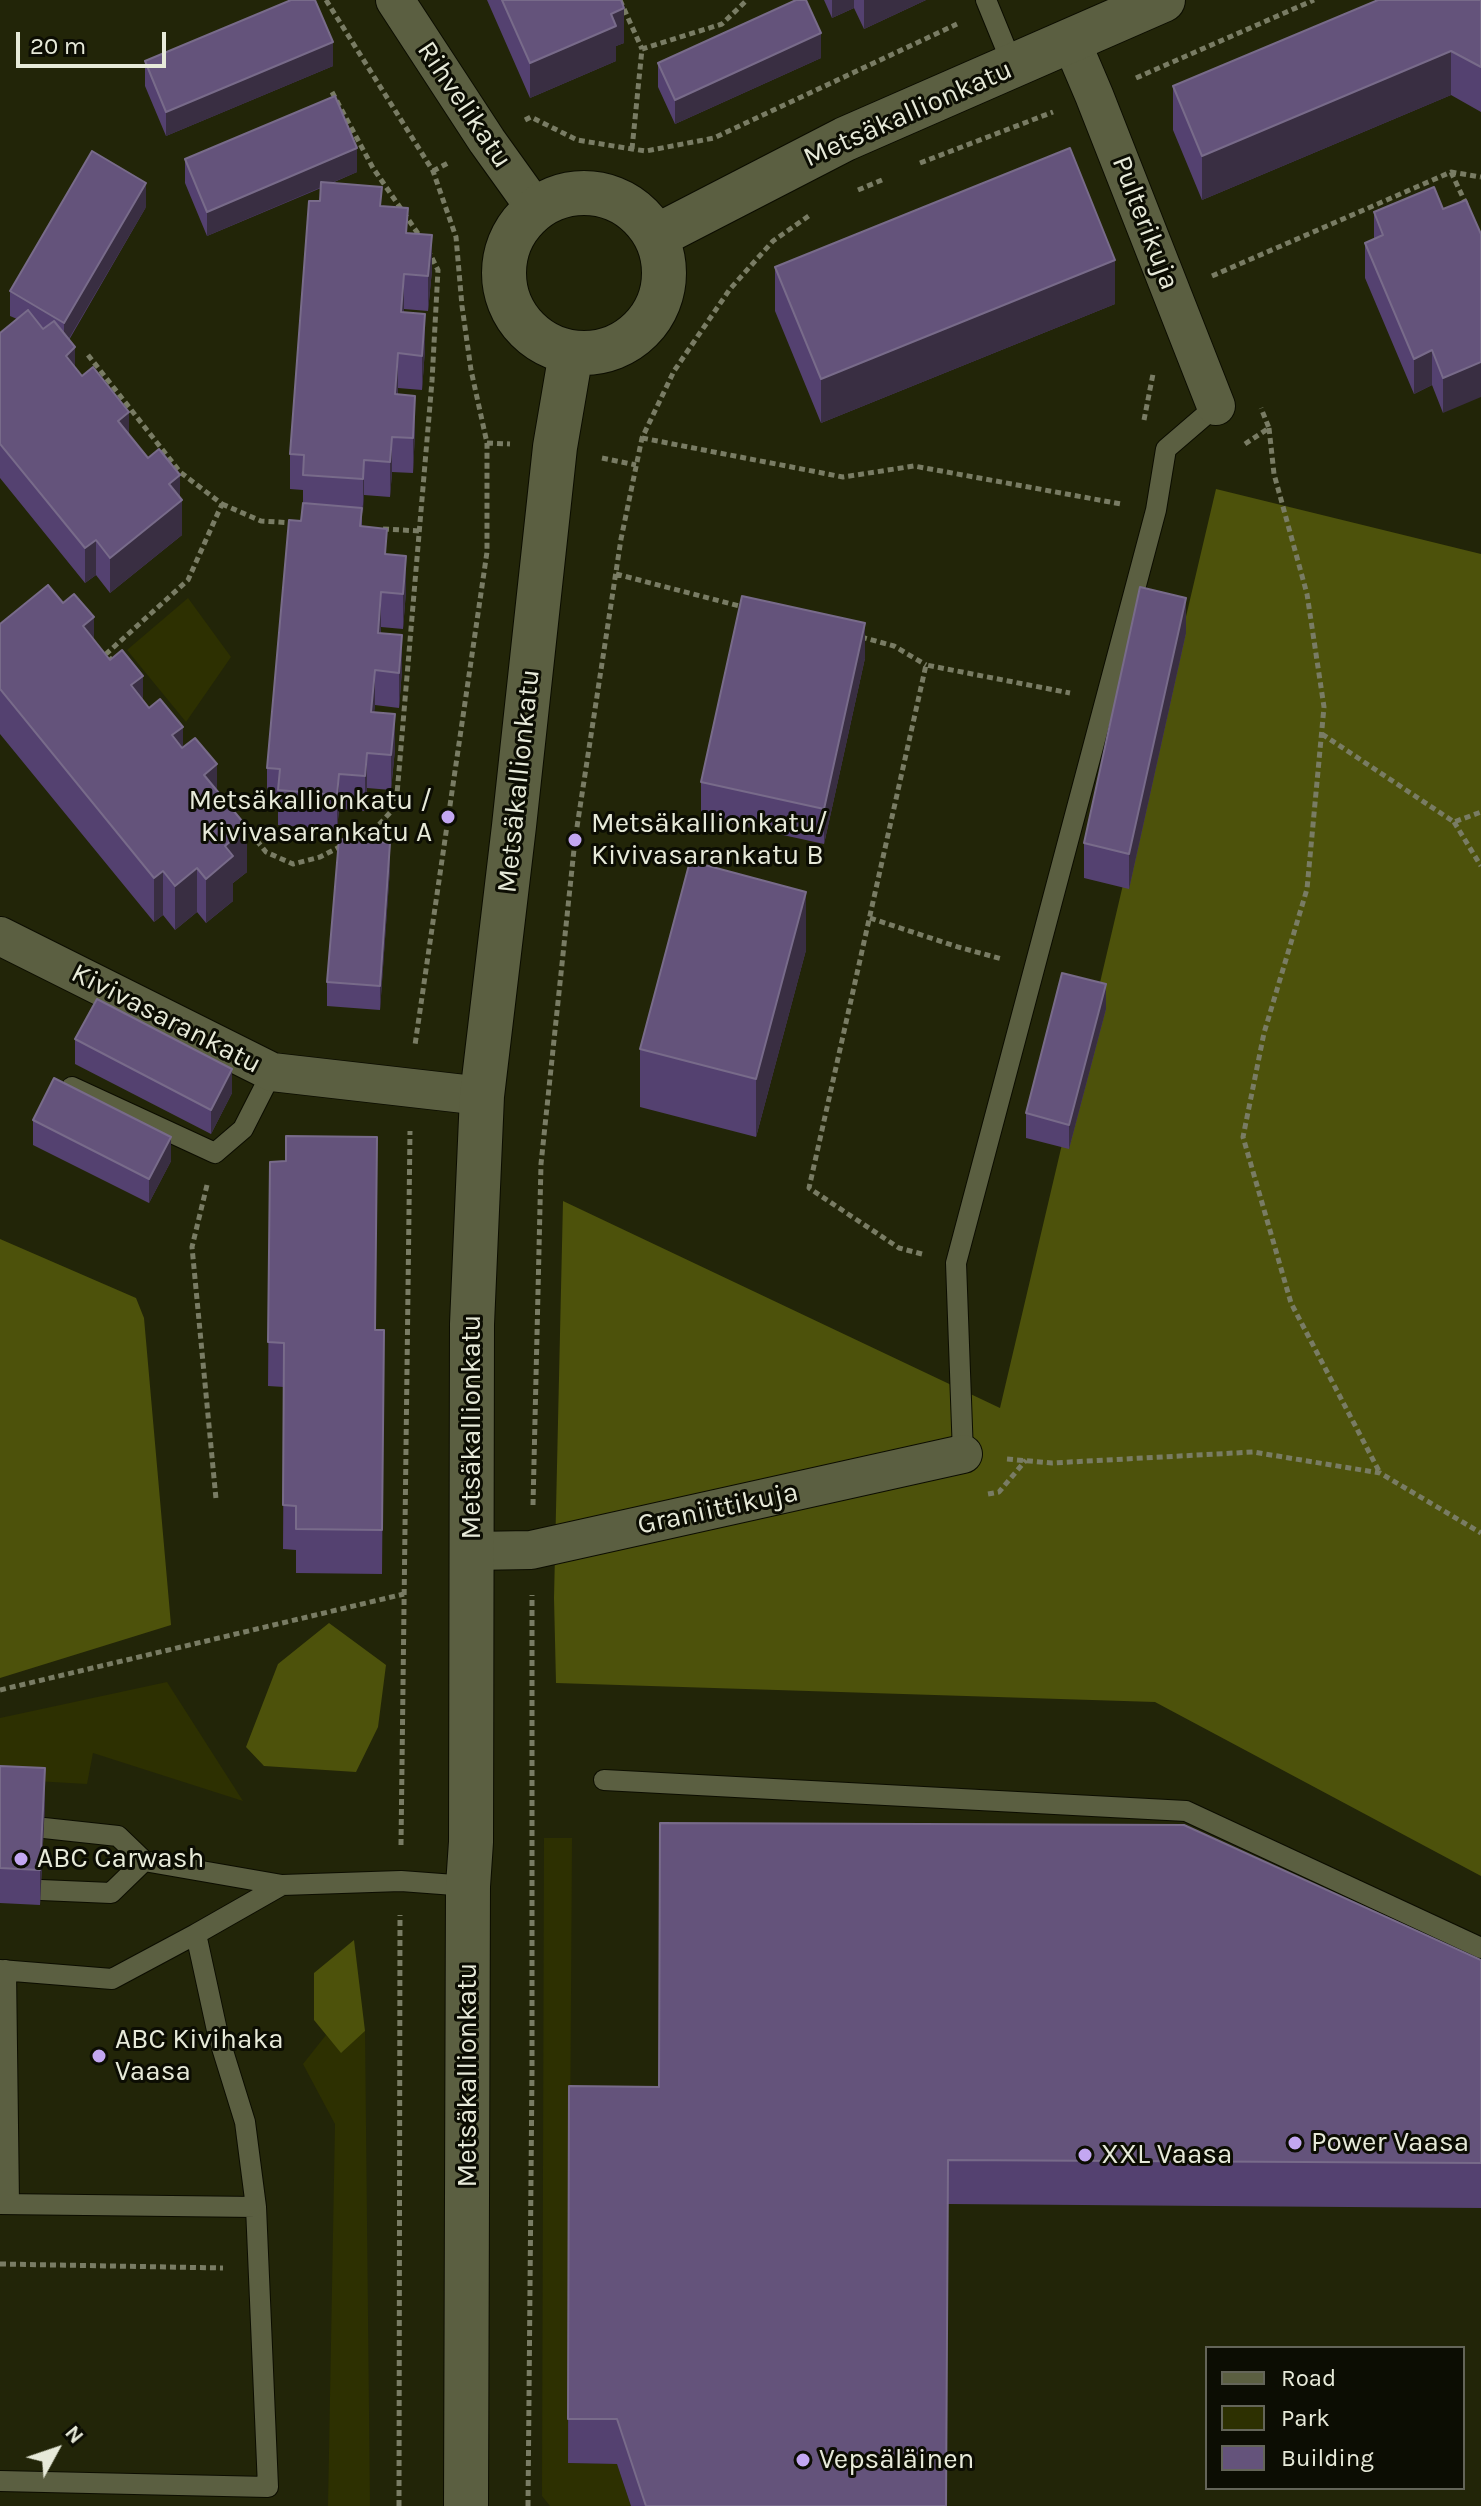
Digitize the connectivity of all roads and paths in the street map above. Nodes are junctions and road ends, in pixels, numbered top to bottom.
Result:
1 (326, 0) edge
2 (395, 0) edge
3 (620, 0) edge
4 (747, 0) edge
5 (1163, 0) edge
6 (1314, 0) edge
7 (988, 4) edge
8 (1071, 41) junction
9 (642, 49) junction
10 (1013, 66) junction
11 (332, 92) dead end
12 (1094, 95) junction
13 (487, 141) junction
14 (632, 149) junction
15 (911, 167) dead end
16 (433, 171) junction
17 (1451, 172) junction
18 (1481, 177) edge
19 (885, 178) dead end
20 (847, 196) dead end
21 (821, 207) dead end
22 (535, 208) junction
23 (1469, 211) edge
24 (657, 236) junction
25 (1208, 278) dead end
26 (571, 353) junction
27 (88, 355) dead end
28 (1155, 367) dead end
29 (1216, 406) joint
30 (1142, 428) dead end
31 (1269, 428) dead end
32 (642, 438) junction
33 (222, 504) junction
34 (1156, 510) junction
35 (309, 524) edge
36 (372, 528) edge
37 (420, 531) junction
38 (616, 574) junction
39 (755, 610) edge
40 (848, 634) edge
41 (926, 665) junction
42 (116, 666) edge
43 (1106, 700) junction
44 (1322, 733) junction
45 (1481, 812) edge
46 (236, 815) edge
47 (1454, 822) junction
48 (1481, 866) edge
49 (870, 918) junction
50 (0, 936) edge
51 (1035, 968) junction
52 (272, 1072) junction
53 (72, 1087) edge
54 (411, 1088) junction
55 (482, 1096) junction
56 (215, 1153) junction
57 (956, 1263) junction
58 (963, 1454) junction
59 (1380, 1473) junction
60 (216, 1499) dead end
61 (1481, 1533) edge
62 (531, 1550) junction
63 (472, 1551) junction
64 (404, 1594) junction
65 (0, 1690) edge
66 (604, 1780) dead end
67 (44, 1828) edge
68 (144, 1861) junction
69 (401, 1881) junction
70 (282, 1885) junction
71 (468, 1886) junction
72 (41, 1890) edge
73 (196, 1934) junction
74 (1481, 1948) edge
75 (3, 1970) edge
76 (5, 2204) edge
77 (256, 2207) junction
78 (0, 2264) edge
79 (259, 2268) junction
80 (0, 2481) edge
81 (399, 2506) edge
82 (466, 2506) edge
83 (528, 2506) edge

1 - 16 path
2 - 13 street, Rihvelikatu
3 - 9 path
4 - 9 path
5 - 8 street, Metsäkallionkatu
6 - 12 path
7 - 10 lane
7 - 14 path
8 - 10 street, Metsäkallionkatu
8 - 12 street, Pulterikuja
9 - 14 path
10 - 24 street, Metsäkallionkatu
11 - 37 path
12 - 15 path
12 - 29 street, Pulterikuja
13 - 14 path
13 - 16 path
13 - 22 street, Rihvelikatu
16 - 54 path
17 - 18 path
17 - 23 path
17 - 25 path
19 - 20 path
21 - 32 path
22 - 24 street
22 - 26 street
24 - 26 street
26 - 55 street, Metsäkallionkatu
27 - 33 path
28 - 30 path
29 - 34 lane
31 - 44 path
32 - 34 path
32 - 38 path
33 - 35 path
33 - 42 path
34 - 43 lane
36 - 37 path
37 - 46 path
38 - 39 path
38 - 62 path
40 - 41 path
41 - 43 path
41 - 49 path
43 - 51 lane
44 - 47 path
44 - 59 path
45 - 47 path
47 - 48 path
49 - 51 path
49 - 57 path
50 - 52 street, Kivivasarankatu
51 - 57 lane
52 - 54 street, Kivivasarankatu
52 - 56 lane
53 - 56 lane
54 - 55 street, Kivivasarankatu
54 - 64 path
55 - 63 street, Metsäkallionkatu
56 - 60 path
57 - 58 lane
58 - 59 path
58 - 62 street, Graniittikuja
59 - 61 path
62 - 63 street, Graniittikuja
62 - 83 path
63 - 71 street, Metsäkallionkatu
64 - 65 path
64 - 69 path
66 - 74 lane
67 - 68 lane
68 - 70 lane
68 - 72 lane
69 - 70 lane
69 - 71 lane
69 - 81 path
70 - 73 lane
71 - 82 street, Metsäkallionkatu
73 - 75 lane
73 - 77 lane
75 - 76 lane
76 - 77 lane
77 - 79 lane
78 - 79 path
79 - 80 lane

